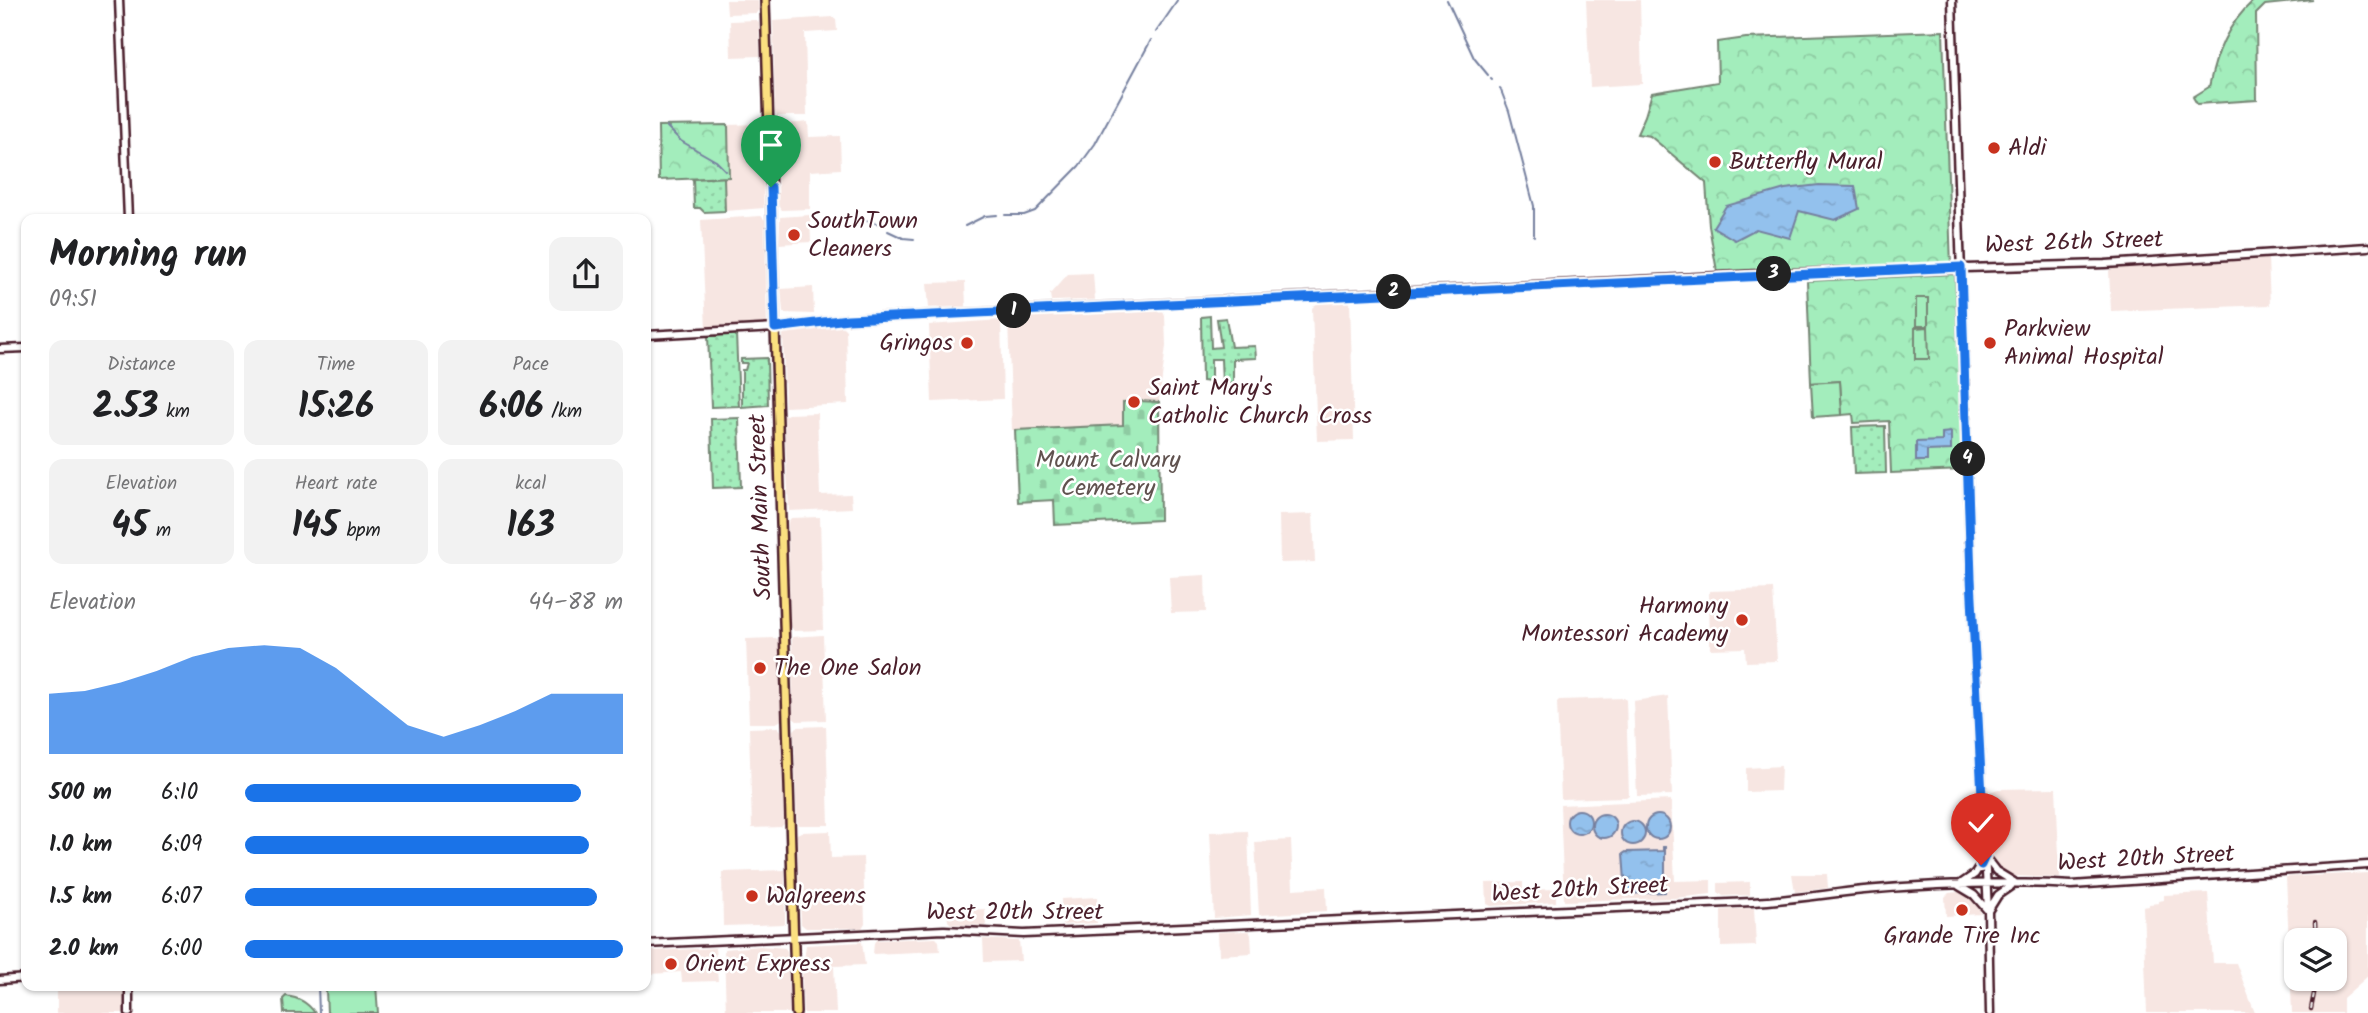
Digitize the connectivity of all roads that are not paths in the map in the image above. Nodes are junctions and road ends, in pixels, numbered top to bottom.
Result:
1 (119, 0) edge
2 (765, 0) edge
3 (1952, 0) edge
4 (128, 214) edge
5 (2368, 247) edge
6 (1961, 267) junction
7 (775, 328) junction
8 (651, 335) edge
9 (21, 348) edge
10 (0, 349) edge
11 (1985, 856) junction
12 (2368, 865) edge
13 (2016, 883) junction
14 (1986, 885) junction
15 (1958, 886) junction
16 (1988, 911) junction
17 (794, 937) junction
18 (651, 944) edge
19 (21, 978) edge
20 (0, 980) edge
21 (129, 991) edge
22 (129, 1013) edge
23 (796, 1013) edge
24 (1990, 1013) edge

1 - 4 main road
2 - 7 main road, South Main Street
3 - 6 main road
5 - 6 main road, West 26th Street
6 - 7 main road, West 26th Street
6 - 11 main road
7 - 8 main road, West 26th Street
7 - 17 main road, South Main Street
9 - 10 main road
11 - 13 main road
11 - 14 main road
11 - 15 main road
12 - 13 main road, West 20th Street
13 - 14 main road, West 20th Street
13 - 16 main road
14 - 15 main road, West 20th Street
14 - 16 main road
15 - 16 main road
15 - 17 main road, West 20th Street
16 - 24 main road
17 - 18 main road, West 20th Street
17 - 23 main road, South Main Street
19 - 20 main road
21 - 22 main road

